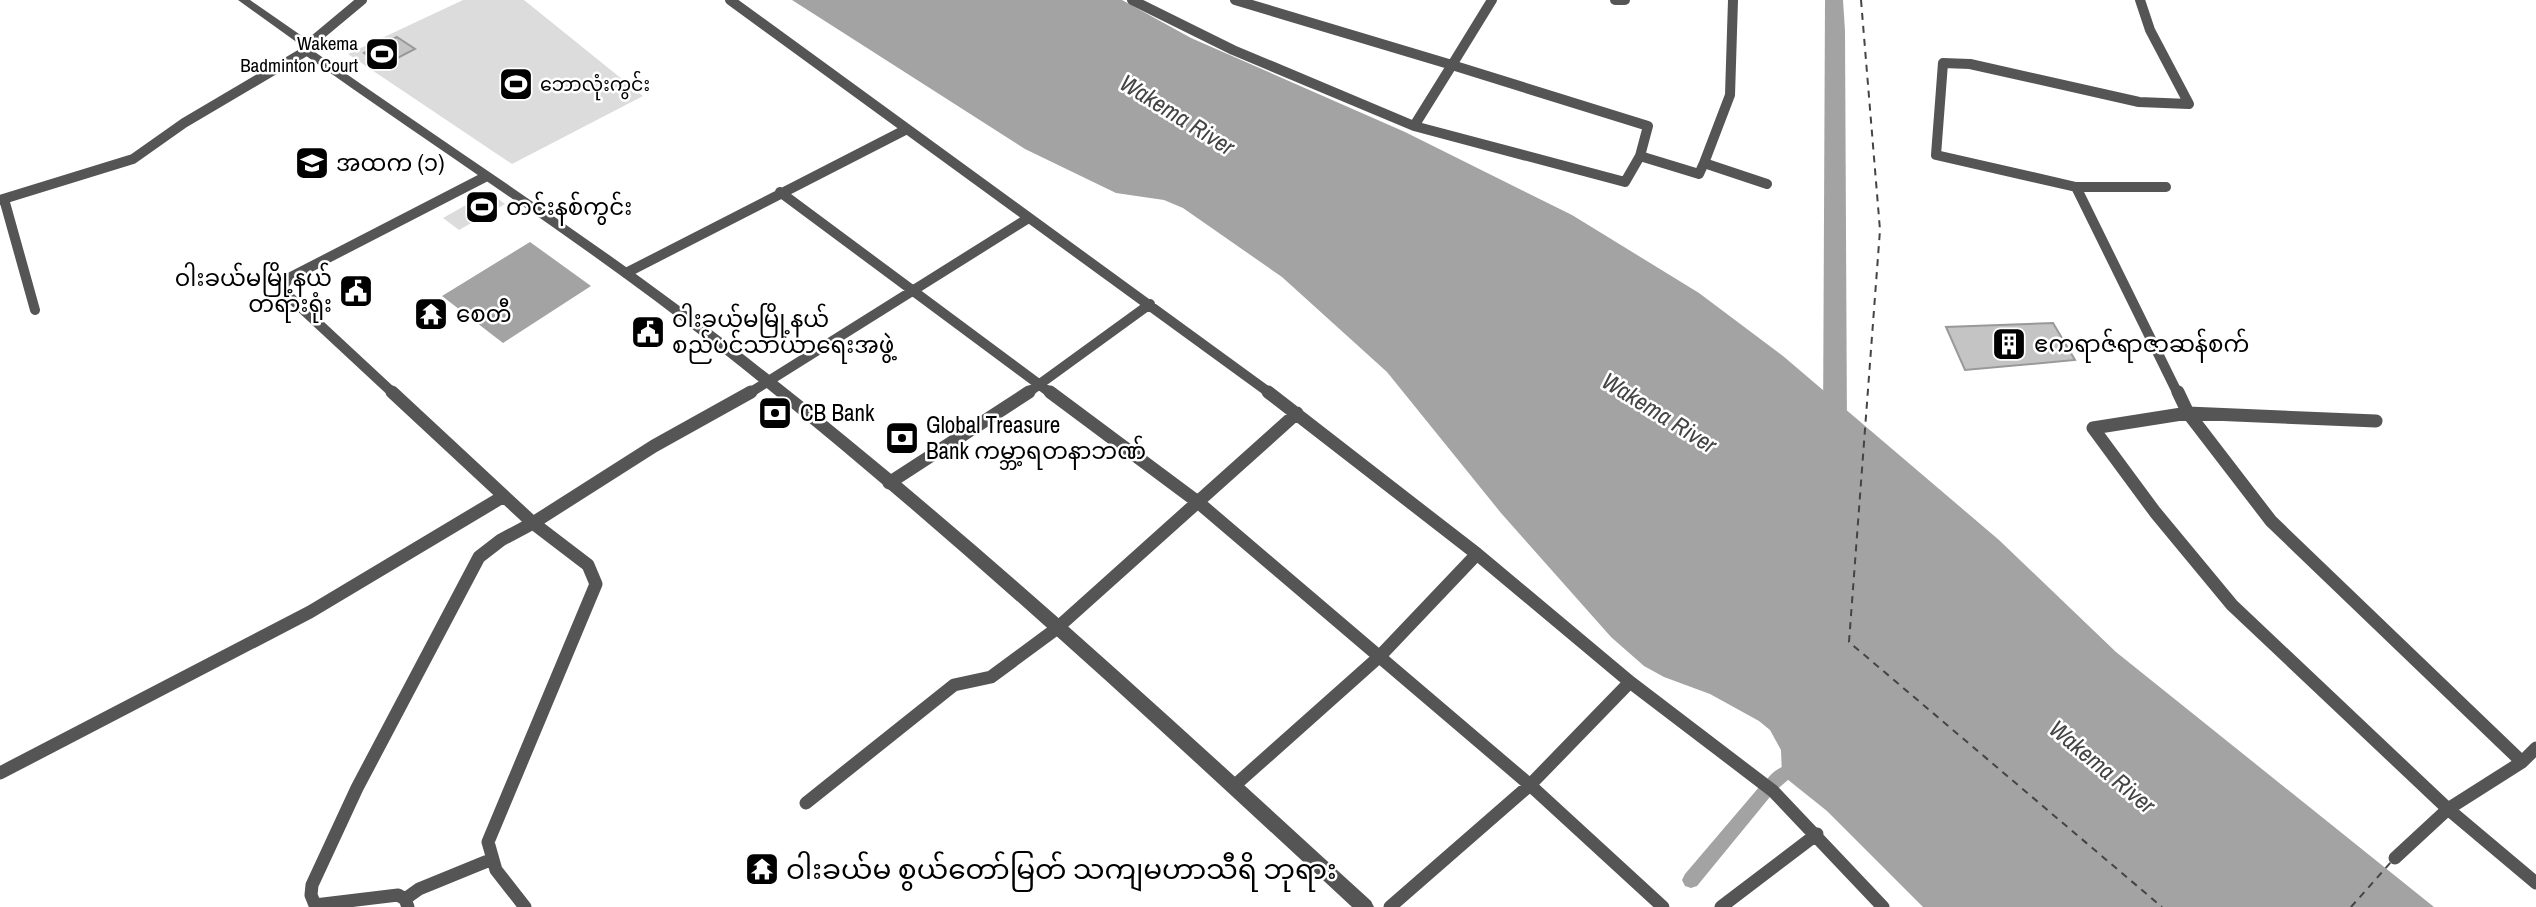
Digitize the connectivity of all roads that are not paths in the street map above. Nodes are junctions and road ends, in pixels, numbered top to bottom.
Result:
1 (243, 0) edge
2 (362, 0) edge
3 (730, 0) edge
4 (1132, 0) edge
5 (1235, 0) edge
6 (1492, 0) edge
7 (1615, 0) edge
8 (1625, 0) edge
9 (1733, 0) edge
10 (2140, 0) edge
11 (307, 48) junction
12 (1452, 65) junction
13 (1414, 126) junction
14 (907, 129) junction
15 (1640, 156) junction
16 (1704, 163) junction
17 (485, 177) junction
18 (1767, 184) dead end
19 (2076, 187) junction
20 (2166, 187) dead end
21 (780, 192) junction
22 (2, 200) edge
23 (1027, 219) junction
24 (626, 273) junction
25 (911, 290) junction
26 (1150, 304) junction
27 (35, 310) dead end
28 (769, 382) junction
29 (1041, 384) junction
30 (1297, 413) junction
31 (2188, 413) junction
32 (2376, 421) dead end
33 (889, 483) junction
34 (504, 496) junction
35 (1199, 503) junction
36 (533, 523) junction
37 (1477, 554) junction
38 (1056, 629) junction
39 (1380, 656) junction
40 (1630, 682) junction
41 (2536, 748) edge
42 (2522, 762) junction
43 (0, 773) edge
44 (1530, 785) junction
45 (1234, 786) junction
46 (806, 803) dead end
47 (2448, 809) junction
48 (1817, 834) junction
49 (2395, 858) dead end
50 (490, 860) junction
51 (2536, 883) edge
52 (406, 903) edge
53 (525, 907) edge
54 (1365, 907) edge
55 (1390, 907) edge
56 (1663, 907) edge
57 (1721, 907) edge
58 (1883, 907) edge

1 - 11 street
2 - 11 street
3 - 14 street
4 - 13 street
5 - 12 street
6 - 12 street
7 - 8 street
9 - 16 street
10 - 19 street
11 - 17 street
11 - 22 street
12 - 13 street
12 - 15 street
13 - 15 street
14 - 21 street
14 - 23 street
15 - 16 street
16 - 18 street
17 - 24 street
17 - 34 street
19 - 20 street
19 - 31 street
21 - 24 street
21 - 25 street
22 - 27 street
23 - 25 street
23 - 26 street
24 - 28 street
25 - 28 street
25 - 29 street
26 - 29 street
26 - 30 street
28 - 33 street
28 - 36 street
29 - 33 street
29 - 35 street
30 - 35 street
30 - 37 street
31 - 32 street
31 - 42 street
31 - 47 street
33 - 38 street
34 - 36 street
34 - 43 street
35 - 38 street
35 - 39 street
36 - 50 street
36 - 52 street
37 - 39 street
37 - 40 street
38 - 45 street
38 - 46 street
39 - 44 street
39 - 45 street
40 - 44 street
40 - 48 street
41 - 42 street
42 - 47 street
44 - 55 street
44 - 56 street
45 - 54 street
47 - 49 street
47 - 51 street
48 - 57 street
48 - 58 street
50 - 52 street
50 - 53 street

